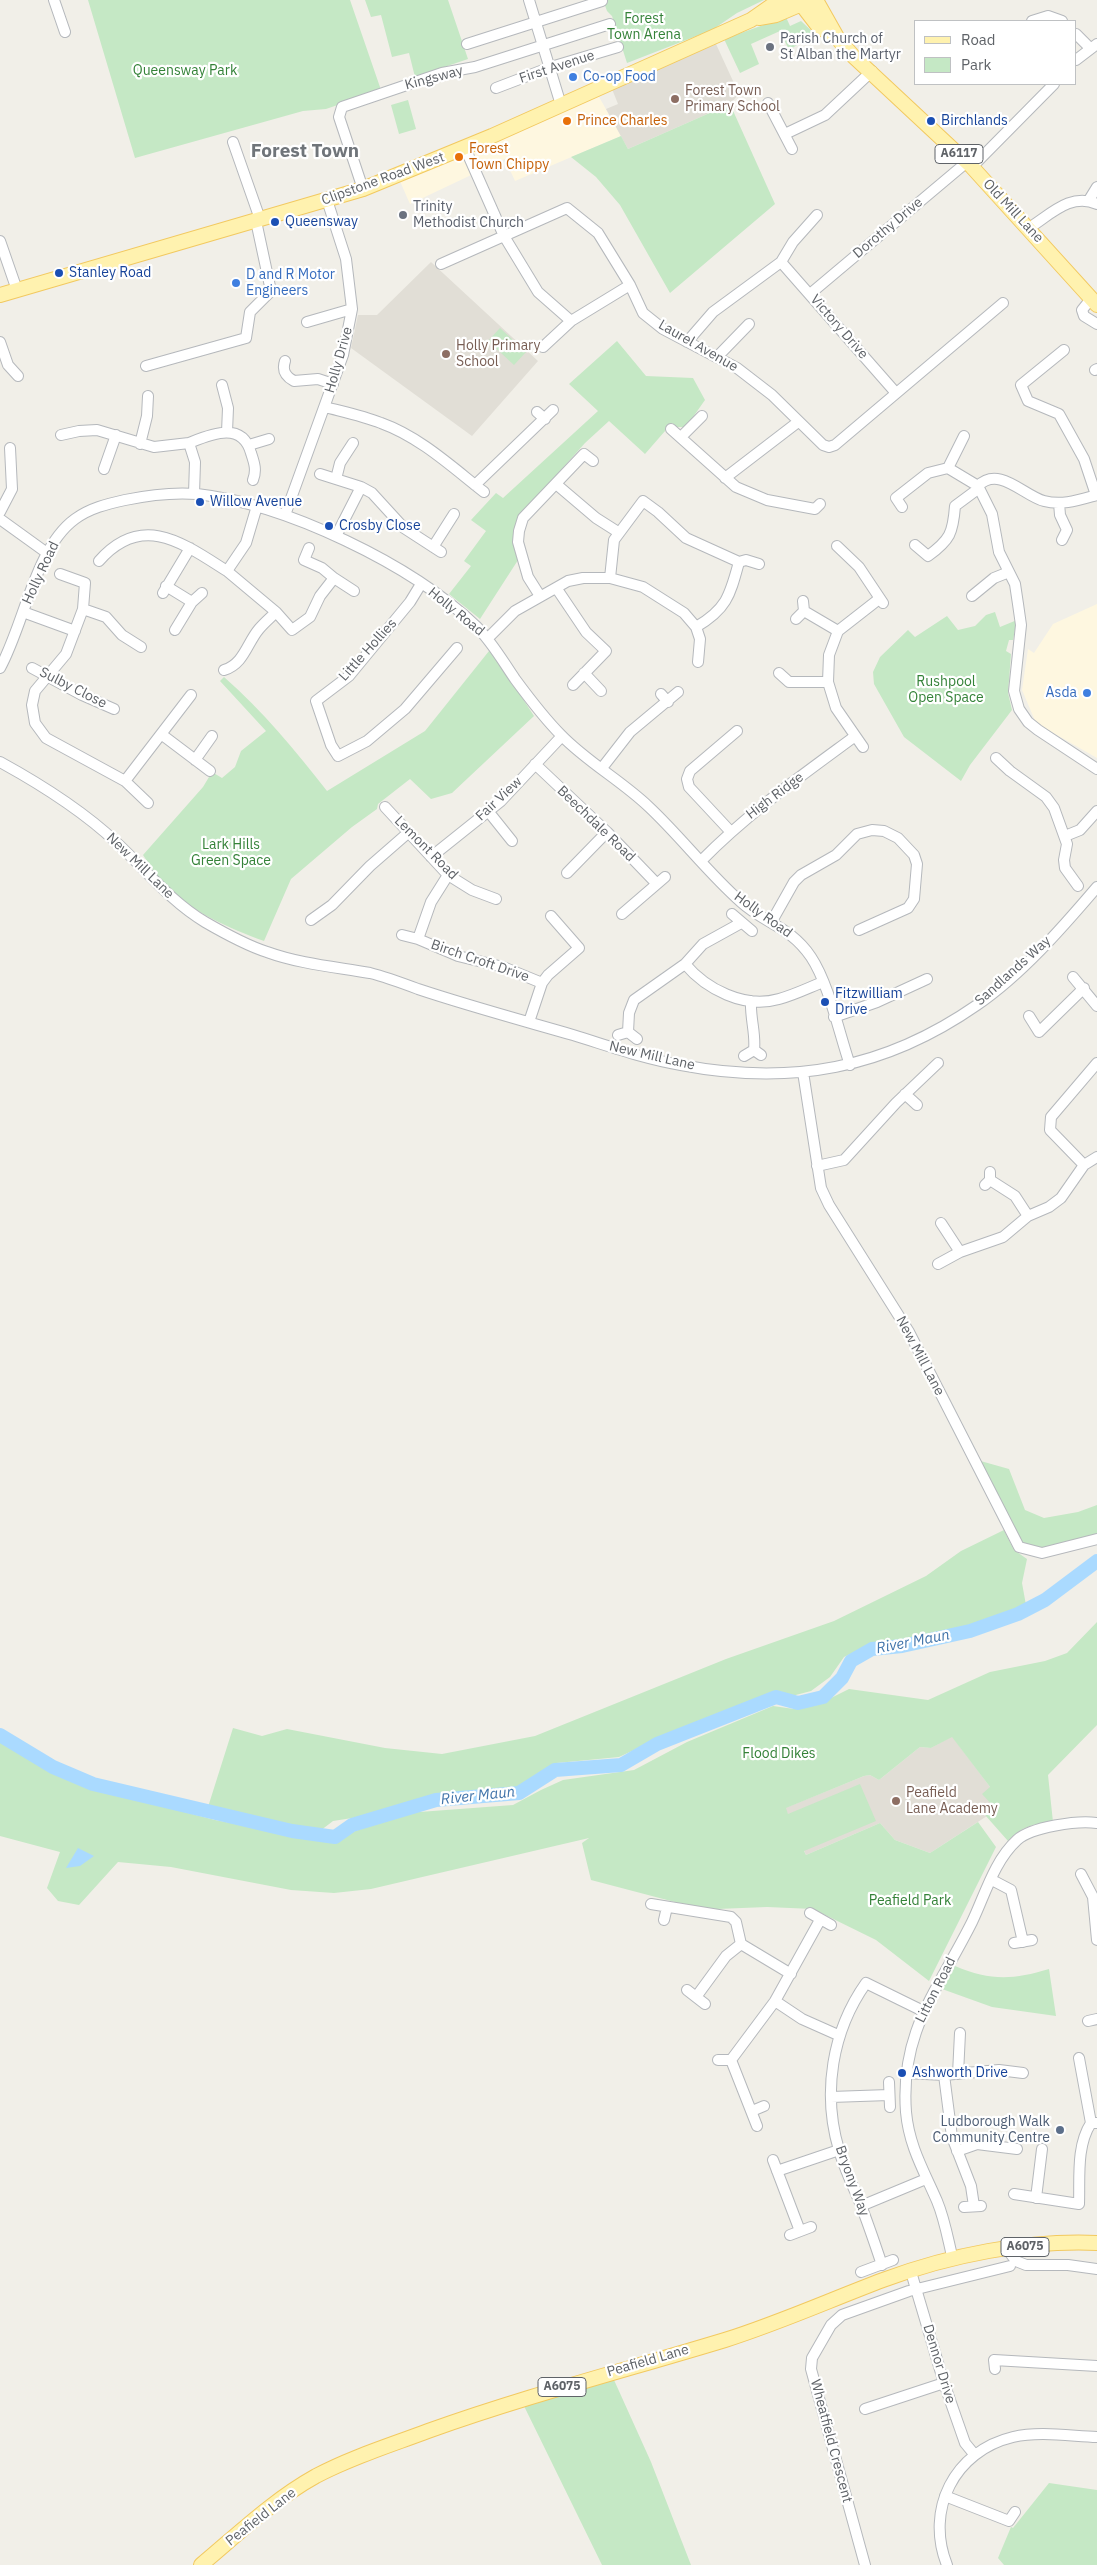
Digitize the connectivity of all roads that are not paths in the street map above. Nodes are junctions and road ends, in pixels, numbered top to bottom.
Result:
1 (54, 0) edge
2 (529, 0) edge
3 (816, 0) edge
4 (602, 1) edge
5 (799, 1) edge
6 (1035, 20) edge
7 (1059, 20) edge
8 (536, 22) junction
9 (610, 24) dead end
10 (65, 32) dead end
11 (1077, 35) edge
12 (838, 38) junction
13 (467, 44) dead end
14 (544, 44) junction
15 (1094, 46) edge
16 (618, 47) dead end
17 (1077, 59) edge
18 (551, 67) junction
19 (872, 72) junction
20 (1053, 85) edge
21 (496, 88) dead end
22 (768, 103) dead end
23 (562, 105) junction
24 (786, 134) junction
25 (233, 142) dead end
26 (465, 148) junction
27 (792, 149) dead end
28 (969, 164) junction
29 (1097, 188) edge
30 (363, 189) junction
31 (327, 200) junction
32 (1093, 202) edge
33 (817, 215) dead end
34 (258, 220) junction
35 (1029, 228) junction
36 (504, 236) junction
37 (0, 241) edge
38 (780, 262) junction
39 (442, 264) dead end
40 (630, 285) junction
41 (17, 290) junction
42 (810, 294) junction
43 (0, 295) edge
44 (1094, 302) edge
45 (1003, 303) dead end
46 (352, 309) junction
47 (571, 321) junction
48 (307, 322) dead end
49 (749, 324) dead end
50 (1097, 324) edge
51 (0, 342) edge
52 (687, 342) junction
53 (543, 348) dead end
54 (1064, 355) dead end
55 (717, 357) junction
56 (285, 360) dead end
57 (146, 366) dead end
58 (18, 376) dead end
59 (333, 384) junction
60 (222, 385) dead end
61 (896, 393) junction
62 (148, 396) dead end
63 (325, 407) junction
64 (553, 410) dead end
65 (702, 416) dead end
66 (798, 422) junction
67 (671, 429) dead end
68 (227, 432) junction
69 (61, 435) dead end
70 (116, 435) junction
71 (964, 436) dead end
72 (681, 437) junction
73 (269, 439) dead end
74 (190, 443) junction
75 (353, 443) dead end
76 (140, 444) junction
77 (249, 445) junction
78 (10, 448) dead end
79 (593, 461) dead end
80 (948, 468) junction
81 (104, 469) dead end
82 (320, 474) dead end
83 (725, 478) junction
84 (336, 479) junction
85 (253, 480) dead end
86 (556, 484) junction
87 (475, 485) junction
88 (362, 487) junction
89 (978, 488) junction
90 (484, 492) dead end
91 (194, 494) junction
92 (1096, 495) edge
93 (820, 504) dead end
94 (1059, 504) junction
95 (256, 506) junction
96 (902, 507) dead end
97 (0, 512) edge
98 (454, 514) dead end
99 (285, 515) junction
100 (0, 519) edge
101 (618, 532) junction
102 (336, 536) junction
103 (1062, 540) dead end
104 (915, 545) dead end
105 (837, 546) dead end
106 (190, 548) junction
107 (309, 548) dead end
108 (47, 553) junction
109 (99, 561) dead end
110 (739, 562) junction
111 (760, 564) dead end
112 (226, 571) junction
113 (1009, 572) junction
114 (60, 574) dead end
115 (334, 578) junction
116 (610, 578) junction
117 (421, 584) junction
118 (557, 588) junction
119 (354, 591) dead end
120 (202, 593) dead end
121 (540, 596) junction
122 (972, 596) dead end
123 (192, 602) junction
124 (83, 609) junction
125 (23, 612) junction
126 (276, 612) junction
127 (796, 618) dead end
128 (696, 626) junction
129 (175, 630) dead end
130 (75, 631) junction
131 (838, 631) junction
132 (488, 638) junction
133 (141, 647) dead end
134 (457, 648) dead end
135 (3, 656) edge
136 (698, 662) dead end
137 (0, 668) edge
138 (32, 668) dead end
139 (224, 670) dead end
140 (584, 673) junction
141 (779, 673) dead end
142 (50, 676) junction
143 (828, 682) junction
144 (573, 685) dead end
145 (601, 691) dead end
146 (678, 692) dead end
147 (191, 695) dead end
148 (114, 708) dead end
149 (737, 731) dead end
150 (161, 734) junction
151 (212, 736) dead end
152 (562, 736) junction
153 (854, 737) junction
154 (863, 746) dead end
155 (996, 758) dead end
156 (195, 760) junction
157 (0, 762) edge
158 (535, 764) junction
159 (602, 768) junction
160 (1097, 769) edge
161 (210, 771) dead end
162 (125, 781) junction
163 (148, 803) dead end
164 (385, 807) dead end
165 (488, 811) junction
166 (1097, 811) edge
167 (730, 831) junction
168 (409, 832) junction
169 (607, 832) junction
170 (1066, 836) junction
171 (512, 841) dead end
172 (431, 857) junction
173 (701, 862) junction
174 (567, 873) dead end
175 (448, 875) junction
176 (1078, 886) dead end
177 (1097, 887) edge
178 (496, 898) dead end
179 (1093, 900) edge
180 (622, 914) dead end
181 (732, 914) dead end
182 (551, 916) dead end
183 (311, 920) dead end
184 (772, 921) junction
185 (742, 923) junction
186 (859, 930) dead end
187 (752, 931) dead end
188 (402, 935) dead end
189 (418, 939) junction
190 (685, 964) junction
191 (1074, 977) dead end
192 (927, 979) dead end
193 (823, 982) junction
194 (542, 983) junction
195 (1084, 988) junction
196 (751, 1001) junction
197 (1097, 1006) edge
198 (1029, 1016) dead end
199 (834, 1017) junction
200 (529, 1022) junction
201 (628, 1032) junction
202 (618, 1035) dead end
203 (638, 1039) dead end
204 (744, 1056) dead end
205 (938, 1063) dead end
206 (1097, 1063) edge
207 (850, 1065) junction
208 (803, 1072) junction
209 (905, 1094) junction
210 (916, 1105) dead end
211 (1097, 1157) edge
212 (1084, 1165) junction
213 (818, 1166) junction
214 (988, 1179) dead end
215 (1028, 1216) junction
216 (941, 1223) dead end
217 (960, 1252) junction
218 (938, 1264) dead end
219 (1097, 1538) edge
220 (1097, 1823) edge
221 (1081, 1874) dead end
222 (992, 1880) junction
223 (651, 1904) dead end
224 (667, 1907) junction
225 (810, 1913) dead end
226 (664, 1920) dead end
227 (820, 1920) junction
228 (831, 1925) dead end
229 (1097, 1940) edge
230 (1023, 1942) dead end
231 (741, 1944) junction
232 (791, 1974) junction
233 (687, 1990) dead end
234 (696, 1996) junction
235 (775, 2001) junction
236 (705, 2004) dead end
237 (922, 2011) junction
238 (838, 2035) junction
239 (956, 2038) dead end
240 (1079, 2058) dead end
241 (718, 2060) dead end
242 (731, 2060) junction
243 (1017, 2069) dead end
244 (906, 2073) junction
245 (958, 2074) junction
246 (944, 2075) junction
247 (889, 2082) dead end
248 (889, 2095) junction
249 (832, 2097) junction
250 (764, 2106) dead end
251 (890, 2107) dead end
252 (752, 2111) junction
253 (1094, 2124) edge
254 (758, 2126) dead end
255 (1017, 2149) dead end
256 (1042, 2149) dead end
257 (839, 2150) junction
258 (957, 2151) junction
259 (772, 2160) dead end
260 (777, 2171) junction
261 (926, 2179) junction
262 (1014, 2194) dead end
263 (1036, 2198) junction
264 (861, 2206) junction
265 (973, 2206) dead end
266 (811, 2226) dead end
267 (800, 2231) junction
268 (790, 2236) dead end
269 (1097, 2244) edge
270 (1006, 2248) junction
271 (893, 2260) dead end
272 (954, 2260) junction
273 (882, 2264) junction
274 (1010, 2266) dead end
275 (1097, 2269) edge
276 (862, 2272) dead end
277 (911, 2272) junction
278 (917, 2289) junction
279 (1097, 2366) edge
280 (995, 2369) dead end
281 (944, 2383) junction
282 (878, 2416) dead end
283 (1097, 2437) edge
284 (974, 2454) junction
285 (944, 2496) junction
286 (1015, 2512) dead end
287 (201, 2565) edge
288 (865, 2565) edge
289 (947, 2565) edge

1 - 10 street
2 - 8 street
3 - 12 main road, Old Mill Lane / A6117
4 - 8 street
5 - 12 main road, Old Mill Lane / A6117
5 - 23 main road, Clipstone Road West
6 - 7 street
8 - 13 street
8 - 14 street
9 - 14 street, Kingsway
11 - 15 street
12 - 19 main road, Old Mill Lane / A6117
14 - 18 street
14 - 30 street, Kingsway
15 - 17 street
16 - 18 street, First Avenue
18 - 21 street, First Avenue
18 - 23 street
19 - 24 street
19 - 28 main road, Old Mill Lane / A6117
20 - 28 street, Dorothy Drive
22 - 24 street
23 - 26 main road, Clipstone Road West
24 - 27 street
25 - 34 street
26 - 30 main road, Clipstone Road West
26 - 36 street
28 - 35 main road, Old Mill Lane / A6117
28 - 42 street, Dorothy Drive
29 - 32 street
30 - 31 main road, Clipstone Road West
31 - 34 main road, Clipstone Road West
31 - 46 street, Holly Drive
32 - 35 street
33 - 38 street
34 - 41 main road, Clipstone Road West
34 - 57 street
35 - 44 main road, Old Mill Lane / A6117
36 - 39 street, Laurel Avenue
36 - 40 street, Laurel Avenue
36 - 47 street
37 - 41 street
38 - 42 street, Victory Drive
38 - 52 street
40 - 47 street
40 - 52 street, Laurel Avenue
41 - 43 main road, Clipstone Road West
42 - 61 street, Victory Drive
44 - 50 street
45 - 61 street, Laurel Avenue
46 - 48 street
46 - 59 street, Holly Drive
47 - 53 street
49 - 55 street
51 - 58 street
52 - 55 street, Laurel Avenue
54 - 92 street
55 - 66 street, Laurel Avenue
56 - 59 street
59 - 63 street, Holly Drive
60 - 68 street
61 - 66 street, Laurel Avenue
62 - 76 street
63 - 87 street
63 - 99 street, Holly Drive
64 - 87 street
65 - 72 street
66 - 83 street
67 - 72 street
68 - 74 street
68 - 77 street
69 - 70 street
70 - 76 street
70 - 81 street
71 - 80 street
72 - 83 street
73 - 77 street
74 - 76 street
74 - 91 street
75 - 84 street
77 - 85 street
78 - 97 street
79 - 86 street
80 - 89 street
80 - 96 street
82 - 84 street
83 - 93 street
84 - 88 street
86 - 101 street
86 - 121 street
87 - 90 street
88 - 98 street
88 - 102 street
89 - 94 street
89 - 104 street
89 - 113 street
91 - 95 street, Holly Road
91 - 108 street, Holly Road
92 - 94 street
94 - 103 street
95 - 99 street, Holly Road
95 - 112 street
99 - 102 street, Holly Road
100 - 108 street
101 - 110 street
101 - 116 street
102 - 117 street, Holly Road
105 - 131 street
106 - 109 street
106 - 112 street
106 - 123 street
107 - 115 street
108 - 125 street, Holly Road
110 - 111 street
110 - 128 street
112 - 126 street
113 - 122 street
113 - 160 street
114 - 124 street
115 - 119 street
115 - 126 street
116 - 118 street
116 - 128 street
117 - 132 street, Holly Road
117 - 134 street, Little Hollies
118 - 121 street
118 - 140 street
120 - 123 street
121 - 132 street
123 - 129 street
124 - 130 street
124 - 133 street
125 - 130 street
125 - 135 street, Holly Road
126 - 139 street
127 - 131 street
128 - 136 street
130 - 142 street
131 - 143 street
132 - 152 street, Holly Road
135 - 137 street, Holly Road
138 - 142 street, Sulby Close
140 - 144 street
140 - 145 street
141 - 143 street
142 - 148 street, Sulby Close
142 - 162 street
143 - 153 street
146 - 159 street
147 - 150 street
149 - 167 street
150 - 156 street
150 - 162 street
151 - 156 street
152 - 158 street, Fair View
152 - 159 street, Holly Road
153 - 154 street
153 - 167 street, High Ridge
155 - 170 street
156 - 161 street
157 - 200 street, New Mill Lane
158 - 165 street, Fair View
158 - 169 street, Beechdale Road
159 - 173 street, Holly Road
162 - 163 street
164 - 168 street, Lemont Road
165 - 171 street
165 - 172 street, Fair View
166 - 170 street
167 - 173 street, High Ridge
168 - 172 street, Lemont Road
168 - 183 street
169 - 174 street
169 - 180 street, Beechdale Road
170 - 176 street
172 - 175 street, Lemont Road
173 - 184 street, Holly Road
175 - 178 street, Lemont Road
175 - 189 street, Birch Croft Drive
177 - 179 street, Sandlands Way
179 - 207 street, Sandlands Way
181 - 185 street
182 - 194 street
184 - 186 street
184 - 193 street, Holly Road
185 - 187 street
185 - 190 street
188 - 189 street, Birch Croft Drive
189 - 194 street, Birch Croft Drive
190 - 196 street
190 - 201 street
191 - 195 street
192 - 199 street
193 - 196 street
193 - 199 street, Holly Road
194 - 200 street
195 - 197 street
195 - 198 street
196 - 204 street
199 - 207 street, Holly Road
200 - 208 street, New Mill Lane
201 - 202 street
201 - 203 street
205 - 209 street
206 - 212 street
207 - 208 street, Sandlands Way
208 - 213 street, New Mill Lane
209 - 210 street
209 - 213 street
211 - 212 street
212 - 215 street
213 - 219 street, New Mill Lane
214 - 215 street
215 - 217 street
216 - 217 street
217 - 218 street
220 - 222 street, Litton Road
221 - 229 street
222 - 230 street
222 - 237 street, Litton Road
223 - 224 street
224 - 226 street
224 - 231 street
225 - 227 street
227 - 228 street
227 - 232 street
231 - 232 street
231 - 234 street
232 - 235 street
233 - 234 street
234 - 236 street
235 - 238 street
235 - 242 street
237 - 238 street, Bryony Way
237 - 244 street, Litton Road
238 - 249 street, Bryony Way
239 - 245 street
240 - 253 street
241 - 242 street
242 - 252 street
243 - 245 street
244 - 246 street
244 - 261 street, Litton Road
245 - 246 street
246 - 258 street
247 - 248 street
248 - 249 street
248 - 251 street
249 - 257 street, Bryony Way
250 - 252 street
252 - 254 street
253 - 263 street
255 - 258 street
256 - 263 street
257 - 260 street
257 - 264 street, Bryony Way
258 - 265 street
259 - 260 street
260 - 267 street
261 - 264 street
261 - 272 street, Litton Road
262 - 263 street
264 - 273 street, Bryony Way
266 - 267 street
267 - 268 street
269 - 270 main road, Peafield Lane / A6075
270 - 272 main road, Peafield Lane / A6075
270 - 275 street
271 - 273 street
272 - 277 main road, Peafield Lane / A6075
273 - 276 street
274 - 278 street, Wheatfield Crescent
277 - 278 street, Dennor Drive
277 - 287 main road, Peafield Lane / A6075
278 - 281 street, Dennor Drive
278 - 288 street, Wheatfield Crescent
279 - 280 street
281 - 282 street
281 - 284 street, Dennor Drive
283 - 284 street
284 - 285 street
285 - 286 street
285 - 289 street

